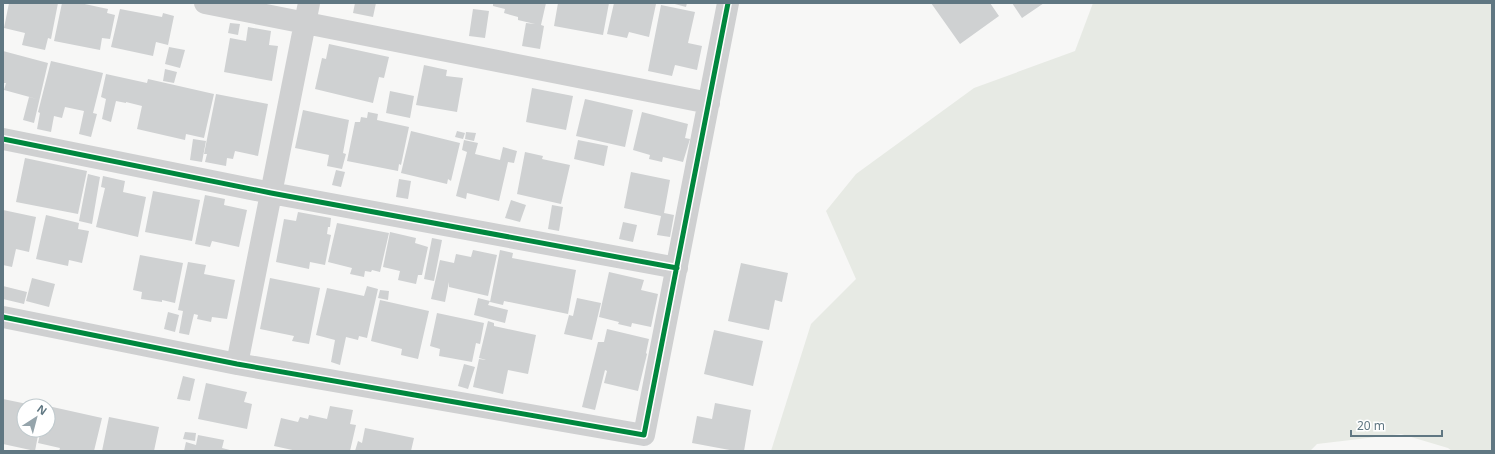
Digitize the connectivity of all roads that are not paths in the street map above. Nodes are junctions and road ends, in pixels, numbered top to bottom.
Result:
1 (205, 3) edge
2 (728, 3) edge
3 (307, 13) edge
4 (709, 103) junction
5 (3, 139) edge
6 (271, 193) junction
7 (676, 268) junction
8 (3, 317) edge
9 (237, 364) junction

1 - 3 street
2 - 4 street
3 - 4 street
3 - 6 street
4 - 7 street
5 - 6 street
6 - 7 street
6 - 9 street
7 - 9 street
8 - 9 street

